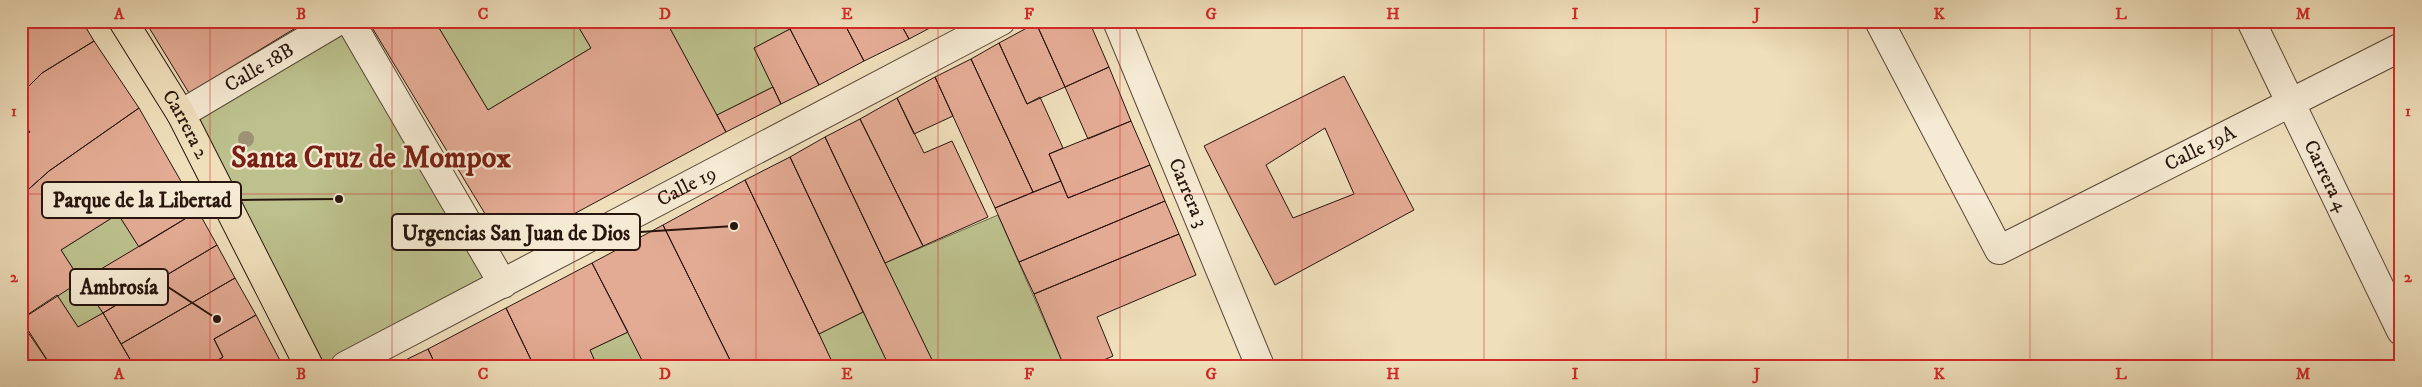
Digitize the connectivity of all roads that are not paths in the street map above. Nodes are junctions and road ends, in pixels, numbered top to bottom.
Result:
1 (123, 21) edge
2 (338, 21) edge
3 (350, 21) edge
4 (1001, 21) edge
5 (1117, 21) edge
6 (1879, 21) edge
7 (2251, 21) edge
8 (2401, 47) edge
9 (2292, 103) junction
10 (181, 114) junction
11 (503, 284) junction
12 (2401, 331) edge
13 (309, 366) edge
14 (345, 366) edge
15 (1260, 366) edge

1 - 10 main road, Carrera 2
2 - 10 street, Calle 18B
3 - 11 street
4 - 11 street, Calle 19
5 - 15 street, Carrera 3
6 - 9 street, Calle 19A
7 - 9 street, Carrera 4
8 - 9 street, Calle 19A
9 - 12 street, Carrera 4
10 - 13 main road, Carrera 2
11 - 14 street, Calle 19

